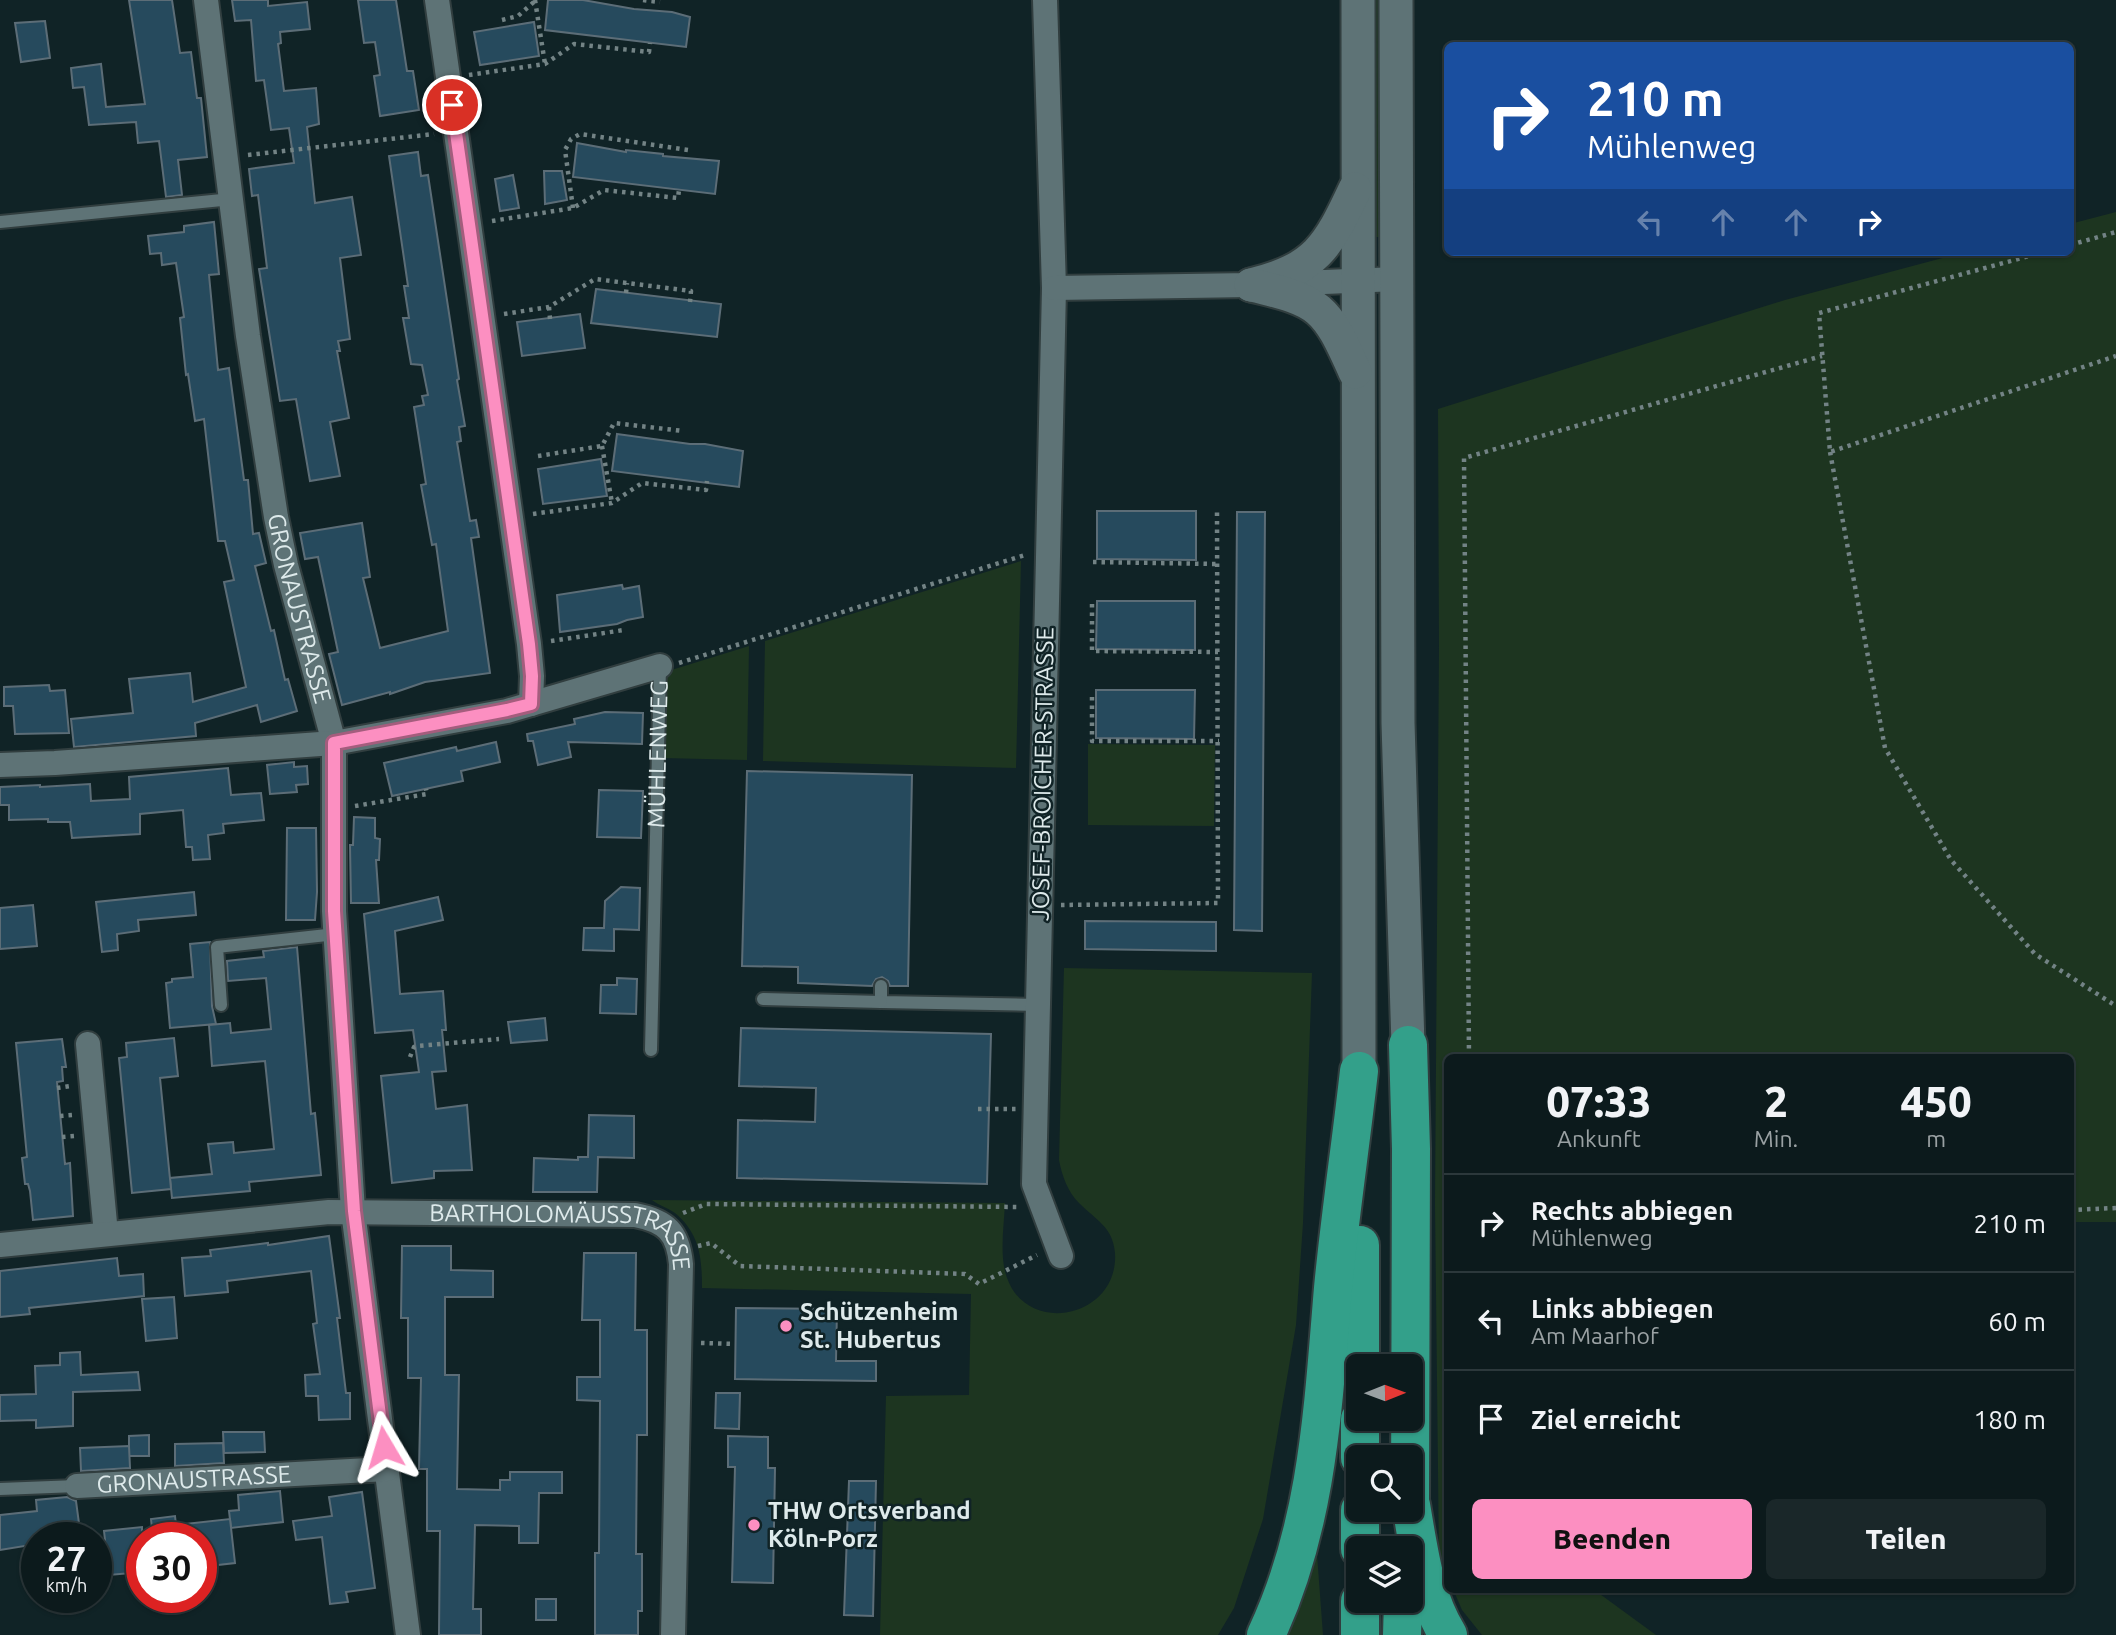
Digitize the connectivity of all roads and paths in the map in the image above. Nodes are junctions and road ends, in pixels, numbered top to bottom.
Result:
1 (206, 0) edge
2 (436, 0) edge
3 (535, 0) edge
4 (642, 0) edge
5 (1045, 0) edge
6 (1358, 0) edge
7 (1396, 0) edge
8 (660, 2) dead end
9 (502, 20) dead end
10 (585, 35) dead end
11 (583, 43) junction
12 (650, 43) dead end
13 (511, 60) dead end
14 (545, 64) junction
15 (512, 68) junction
16 (448, 78) junction
17 (456, 132) junction
18 (688, 150) dead end
19 (226, 158) junction
20 (1359, 180) junction
21 (611, 181) dead end
22 (610, 190) junction
23 (679, 190) dead end
24 (232, 199) junction
25 (537, 205) dead end
26 (573, 208) junction
27 (538, 214) junction
28 (0, 222) edge
29 (470, 224) junction
30 (2116, 232) edge
31 (2074, 244) edge
32 (2029, 256) edge
33 (1397, 279) junction
34 (1359, 280) junction
35 (627, 283) junction
36 (1251, 285) junction
37 (1054, 288) junction
38 (626, 293) dead end
39 (690, 302) dead end
40 (549, 307) junction
41 (482, 317) junction
42 (550, 319) dead end
43 (1822, 356) junction
44 (2116, 356) edge
45 (1359, 380) junction
46 (683, 431) dead end
47 (602, 446) junction
48 (1830, 452) junction
49 (538, 456) dead end
50 (643, 474) dead end
51 (707, 481) dead end
52 (642, 483) junction
53 (575, 500) dead end
54 (612, 503) junction
55 (576, 508) junction
56 (1217, 508) dead end
57 (512, 517) junction
58 (1049, 547) junction
59 (1093, 562) dead end
60 (1218, 564) junction
61 (1092, 604) dead end
62 (593, 627) dead end
63 (624, 630) dead end
64 (594, 636) junction
65 (529, 644) junction
66 (1218, 652) junction
67 (660, 666) junction
68 (1092, 697) dead end
69 (531, 704) junction
70 (1219, 741) junction
71 (334, 743) junction
72 (0, 765) edge
73 (426, 789) dead end
74 (334, 809) junction
75 (1090, 906) dead end
76 (335, 934) junction
77 (881, 986) dead end
78 (763, 999) dead end
79 (881, 1002) junction
80 (221, 1005) dead end
81 (1038, 1005) junction
82 (2116, 1006) edge
83 (499, 1039) dead end
84 (88, 1044) dead end
85 (1408, 1045) joint
86 (651, 1050) dead end
87 (1469, 1054) edge
88 (410, 1057) dead end
89 (1359, 1071) junction
90 (978, 1109) dead end
91 (1035, 1110) junction
92 (1042, 1207) junction
93 (2116, 1208) edge
94 (2074, 1210) edge
95 (354, 1211) junction
96 (666, 1226) junction
97 (106, 1234) junction
98 (0, 1245) edge
99 (679, 1249) junction
100 (1059, 1250) joint
101 (680, 1343) junction
102 (735, 1344) dead end
103 (1360, 1354) edge
104 (1410, 1445) edge
105 (387, 1469) junction
106 (76, 1486) joint
107 (0, 1489) edge
108 (1413, 1522) edge
109 (1360, 1613) edge
110 (1403, 1613) edge
111 (408, 1635) edge
112 (673, 1635) edge
113 (1266, 1635) edge
114 (1360, 1635) edge
115 (1402, 1635) edge
116 (1448, 1635) edge

1 - 19 street, GRONAUSTRASSE
2 - 16 street
3 - 9 path
3 - 14 path
4 - 8 path
5 - 37 street, JOSEF-BROICHER-STRASSE
6 - 20 main road
7 - 33 main road
10 - 11 path
11 - 12 path
11 - 14 path
13 - 15 path
14 - 15 path
15 - 16 path
16 - 17 street
17 - 19 path
17 - 29 street
18 - 26 path
19 - 24 street, GRONAUSTRASSE
20 - 34 main road
20 - 36 main road
21 - 22 path
22 - 23 path
22 - 26 path
24 - 28 lane
24 - 71 street, GRONAUSTRASSE
25 - 27 path
26 - 27 path
27 - 29 path
29 - 41 street
30 - 31 path
32 - 43 path
33 - 34 street
33 - 85 main road
34 - 36 street
34 - 45 main road
35 - 38 path
35 - 39 path
35 - 40 path
36 - 37 street
36 - 45 main road
37 - 58 street, JOSEF-BROICHER-STRASSE
40 - 41 path
40 - 42 path
41 - 57 street
43 - 48 path
43 - 87 path
44 - 48 path
45 - 89 main road
46 - 47 path
47 - 49 path
47 - 54 path
48 - 82 path
50 - 52 path
51 - 52 path
52 - 54 path
53 - 55 path
54 - 55 path
55 - 57 path
56 - 60 path
57 - 65 street
58 - 67 path
58 - 81 street, JOSEF-BROICHER-STRASSE
59 - 60 path
60 - 66 path
61 - 66 path
62 - 64 path
63 - 64 path
64 - 65 path
65 - 69 street
66 - 70 path
67 - 69 street, MÜHLENWEG
67 - 86 lane, MÜHLENWEG
68 - 70 path
69 - 71 street, MÜHLENWEG
70 - 75 path
71 - 72 street, MÜHLENWEG
71 - 74 street, GRONAUSTRASSE
73 - 74 path
74 - 76 street, GRONAUSTRASSE
76 - 80 lane
76 - 95 street, GRONAUSTRASSE
77 - 79 lane
78 - 79 lane
79 - 81 lane
81 - 91 street, JOSEF-BROICHER-STRASSE
83 - 88 path
84 - 97 street
85 - 104 highway
89 - 103 highway
89 - 113 highway
90 - 91 path
91 - 92 street, JOSEF-BROICHER-STRASSE
92 - 96 path
92 - 100 street, JOSEF-BROICHER-STRASSE
93 - 94 path
95 - 96 street, BARTHOLOMÄUSSTRASSE
95 - 97 street, BARTHOLOMÄUSSTRASSE
95 - 105 street, GRONAUSTRASSE
96 - 99 street, BARTHOLOMÄUSSTRASSE
97 - 98 street, BARTHOLOMÄUSSTRASSE
99 - 100 path
99 - 101 street, BARTHOLOMÄUSSTRASSE
101 - 102 path
101 - 112 street, BARTHOLOMÄUSSTRASSE
105 - 106 street, GRONAUSTRASSE
105 - 111 street, GRONAUSTRASSE
106 - 107 lane, GRONAUSTRASSE
108 - 116 highway
109 - 114 highway
110 - 115 highway

